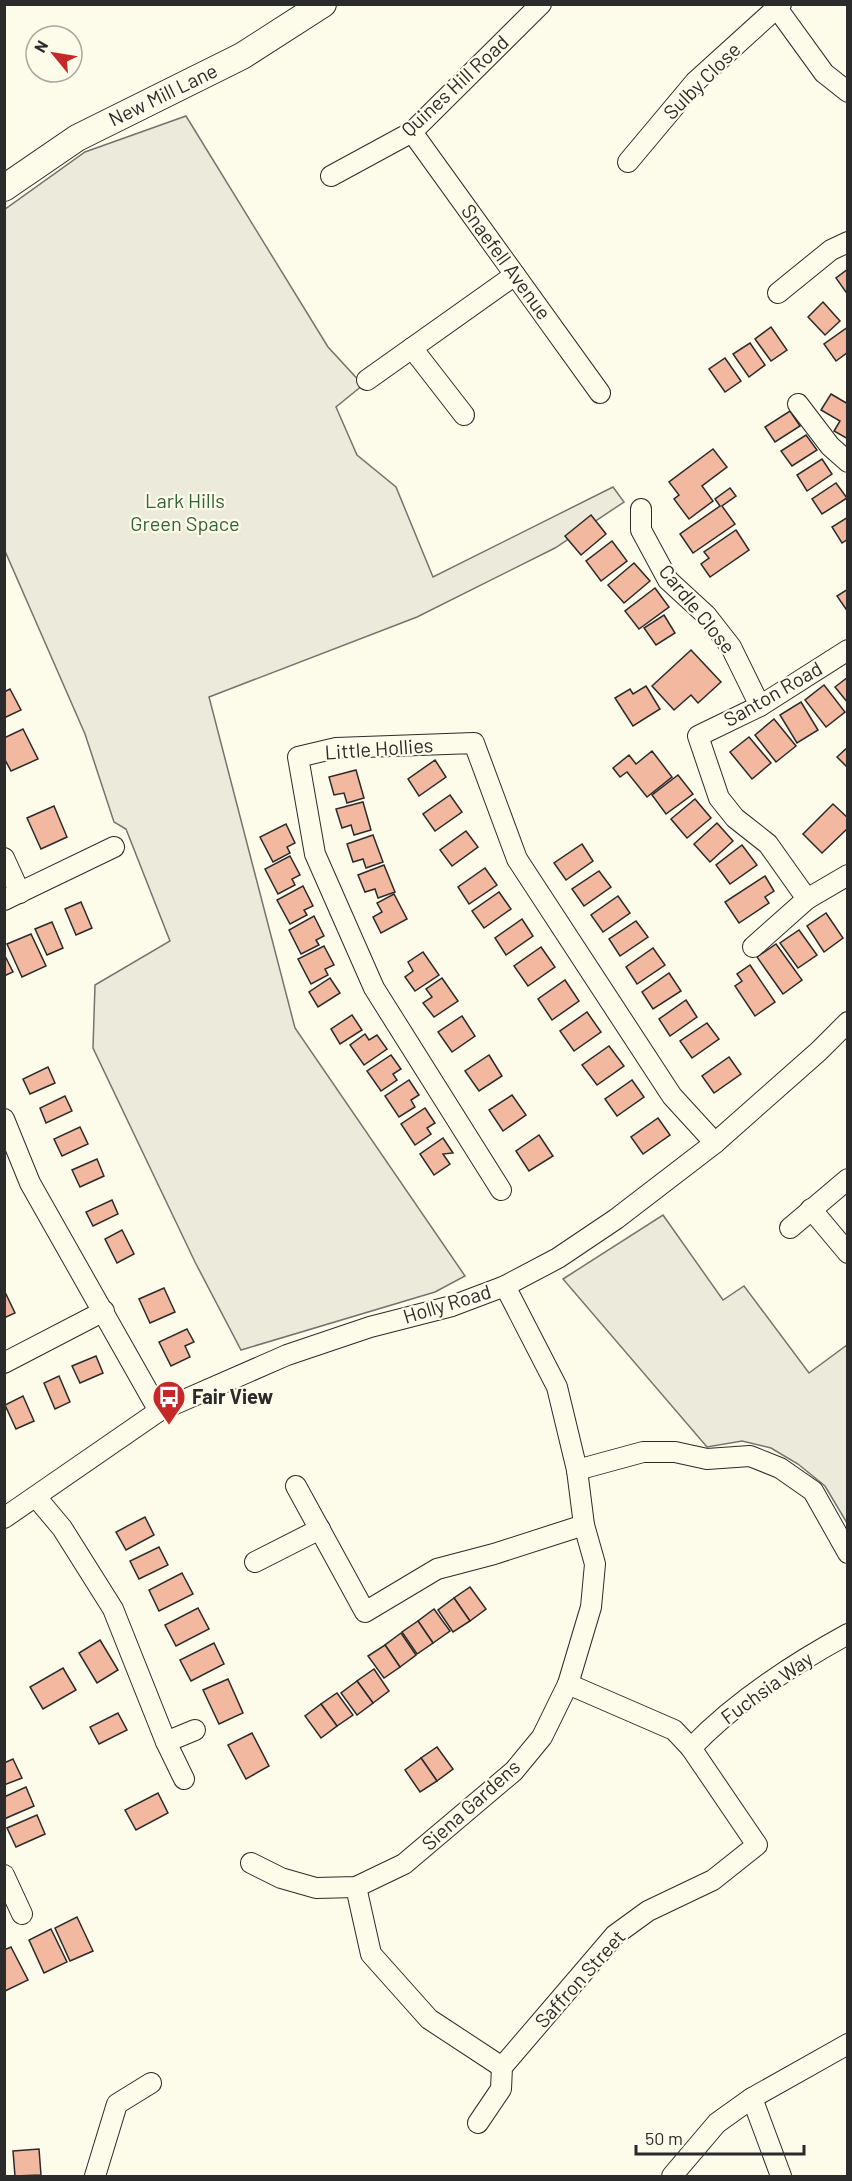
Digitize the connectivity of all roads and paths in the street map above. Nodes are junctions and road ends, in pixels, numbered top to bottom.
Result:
1 (323, 4) edge
2 (541, 4) edge
3 (777, 6) edge
4 (848, 92) edge
5 (412, 132) junction
6 (628, 162) dead end
7 (331, 176) dead end
8 (4, 188) edge
9 (848, 242) edge
10 (515, 274) junction
11 (778, 293) dead end
12 (411, 348) junction
13 (368, 380) dead end
14 (600, 393) dead end
15 (798, 404) dead end
16 (464, 415) dead end
17 (848, 462) edge
18 (641, 509) dead end
19 (848, 650) edge
20 (760, 706) junction
21 (114, 847) dead end
22 (4, 858) edge
23 (848, 875) edge
24 (12, 896) edge
25 (807, 900) junction
26 (753, 947) dead end
27 (848, 1022) edge
28 (7, 1132) edge
29 (715, 1143) junction
30 (848, 1179) edge
31 (501, 1190) dead end
32 (811, 1209) junction
33 (790, 1228) dead end
34 (848, 1253) edge
35 (505, 1286) junction
36 (104, 1311) junction
37 (4, 1364) edge
38 (159, 1411) junction
39 (576, 1470) junction
40 (296, 1486) dead end
41 (36, 1497) junction
42 (4, 1518) edge
43 (584, 1525) junction
44 (320, 1530) junction
45 (848, 1552) edge
46 (255, 1562) dead end
47 (848, 1634) edge
48 (568, 1684) junction
49 (195, 1730) dead end
50 (166, 1742) junction
51 (691, 1748) junction
52 (184, 1779) dead end
53 (251, 1863) dead end
54 (4, 1875) edge
55 (356, 1887) junction
56 (22, 1914) dead end
57 (848, 2044) edge
58 (502, 2067) junction
59 (151, 2083) dead end
60 (752, 2098) junction
61 (478, 2122) dead end
62 (95, 2176) edge
63 (672, 2176) edge
64 (781, 2176) edge

1 - 8 street, New Mill Lane
2 - 5 street, Quines Hill Road
3 - 4 street
3 - 6 street, Sulby Close
5 - 7 street, Quines Hill Road
5 - 10 street, Snaefell Avenue
9 - 11 street
10 - 12 street
10 - 14 street, Snaefell Avenue
12 - 13 street
12 - 16 street
15 - 17 street
18 - 20 street, Cardle Close
19 - 20 street, Santon Road
20 - 25 street, Santon Road
21 - 24 street
22 - 24 street
23 - 25 street
25 - 26 street
27 - 29 street, Holly Road
28 - 36 street
29 - 31 street, Little Hollies
29 - 35 street, Holly Road
30 - 32 street
32 - 33 street
32 - 34 street
35 - 38 street, Holly Road
35 - 39 street, Siena Gardens
36 - 37 street
36 - 38 street
38 - 41 street, Holly Road
39 - 43 street, Siena Gardens
39 - 45 street
40 - 44 street
41 - 42 street, Holly Road
41 - 50 street
43 - 44 street
43 - 48 street, Siena Gardens
44 - 46 street
47 - 51 street, Fuchsia Way
48 - 51 street
48 - 55 street, Siena Gardens
49 - 50 street
50 - 52 street
51 - 58 street, Saffron Street
53 - 55 street, Siena Gardens
54 - 56 street
55 - 58 street
57 - 60 street
58 - 61 street, Saffron Street
59 - 62 street
60 - 63 street
60 - 64 street

